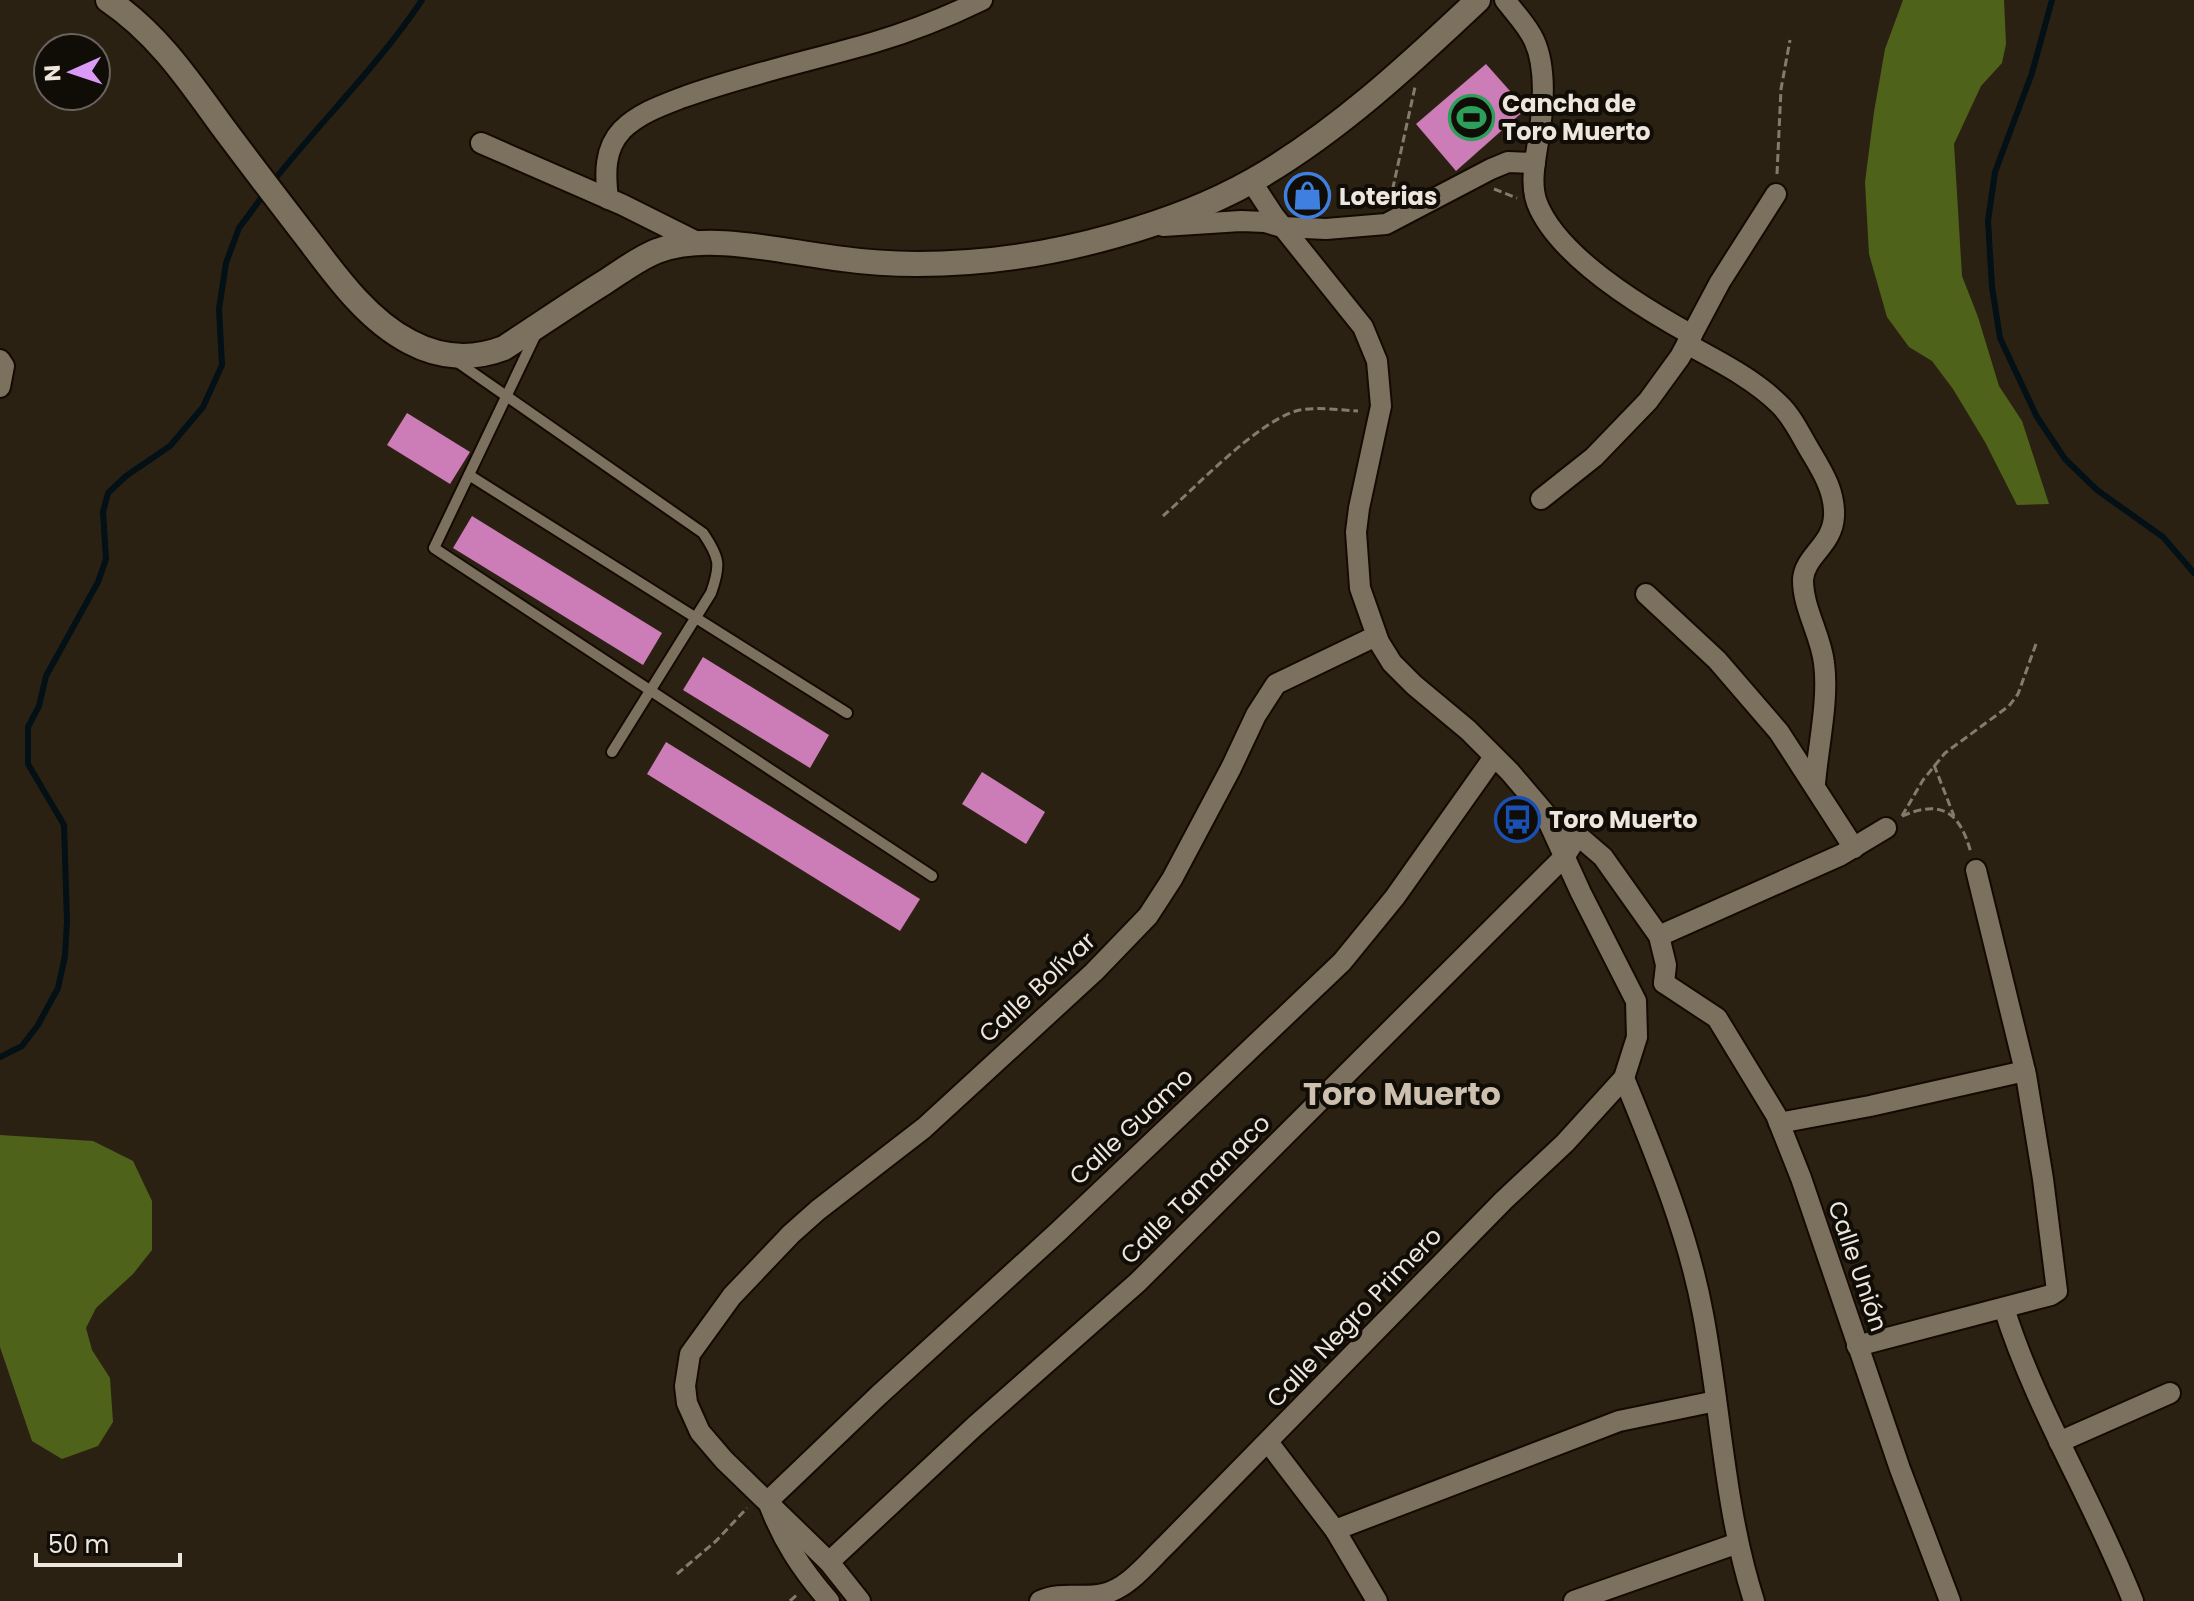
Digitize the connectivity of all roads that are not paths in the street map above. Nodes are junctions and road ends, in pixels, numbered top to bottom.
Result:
1 (108, 0) edge
2 (982, 0) edge
3 (1478, 0) edge
4 (1505, 0) edge
5 (481, 143) dead end
6 (1535, 163) junction
7 (1251, 181) junction
8 (1776, 194) road end
9 (608, 199) junction
10 (1282, 227) junction
11 (1113, 235) junction
12 (697, 242) junction
13 (542, 323) junction
14 (1690, 339) junction
15 (449, 356) junction
16 (0, 360) edge
17 (0, 387) edge
18 (506, 398) junction
19 (469, 475) junction
20 (1541, 499) dead end
21 (1646, 594) dead end
22 (695, 619) junction
23 (1376, 636) junction
24 (651, 691) junction
25 (847, 713) dead end
26 (612, 752) dead end
27 (1494, 757) junction
28 (1815, 784) junction
29 (1544, 812) junction
30 (1894, 822) road end
31 (1578, 835) junction
32 (1854, 848) junction
33 (1565, 856) junction
34 (1976, 870) road end
35 (932, 876) dead end
36 (1659, 936) junction
37 (1664, 983) junction
38 (1636, 1001) junction
39 (2025, 1071) junction
40 (1624, 1078) junction
41 (1779, 1123) junction
42 (2004, 1308) junction
43 (1857, 1346) junction
44 (2170, 1393) dead end
45 (1716, 1401) junction
46 (1268, 1442) junction
47 (2059, 1442) junction
48 (764, 1497) junction
49 (1335, 1530) junction
50 (1738, 1543) junction
51 (829, 1562) junction
52 (852, 1598) edge
53 (1578, 1600) edge
54 (829, 1601) edge
55 (1040, 1601) edge
56 (1377, 1601) edge
57 (1754, 1601) edge
58 (1950, 1601) edge
59 (2133, 1601) edge

1 - 15 street
2 - 9 street
3 - 7 street
4 - 6 street
5 - 9 street
6 - 10 street
6 - 14 street
7 - 10 street
7 - 11 street
8 - 14 street
9 - 12 street
10 - 11 street
10 - 23 street
11 - 12 street
12 - 13 street
13 - 15 street
13 - 18 lane
14 - 20 street
14 - 28 street
15 - 18 lane
16 - 17 street
18 - 19 lane
18 - 22 lane
19 - 22 lane
19 - 24 lane
21 - 28 street
22 - 24 lane
22 - 25 lane
23 - 27 street
23 - 48 street, Calle Bolívar
24 - 26 lane
24 - 35 lane
27 - 29 street
27 - 48 street, Calle Guamo
28 - 32 street
29 - 31 street
29 - 33 street
30 - 32 street
31 - 33 street, Calle Tamanaco
31 - 36 street
32 - 36 street
33 - 38 street
33 - 51 street, Calle Tamanaco
34 - 39 street
36 - 37 street
37 - 38 street
37 - 41 street, Calle Unión
38 - 40 street, Calle Negro Primero
39 - 41 street
39 - 42 street
40 - 45 street
40 - 46 street, Calle Negro Primero
41 - 43 street, Calle Unión
42 - 43 street
42 - 47 street
43 - 58 street, Calle Unión
44 - 47 street
45 - 49 street
45 - 50 street
46 - 49 street
46 - 55 street, Calle Negro Primero
47 - 59 street
48 - 51 street
48 - 54 street
49 - 56 street
50 - 53 street
50 - 57 street
51 - 52 street

